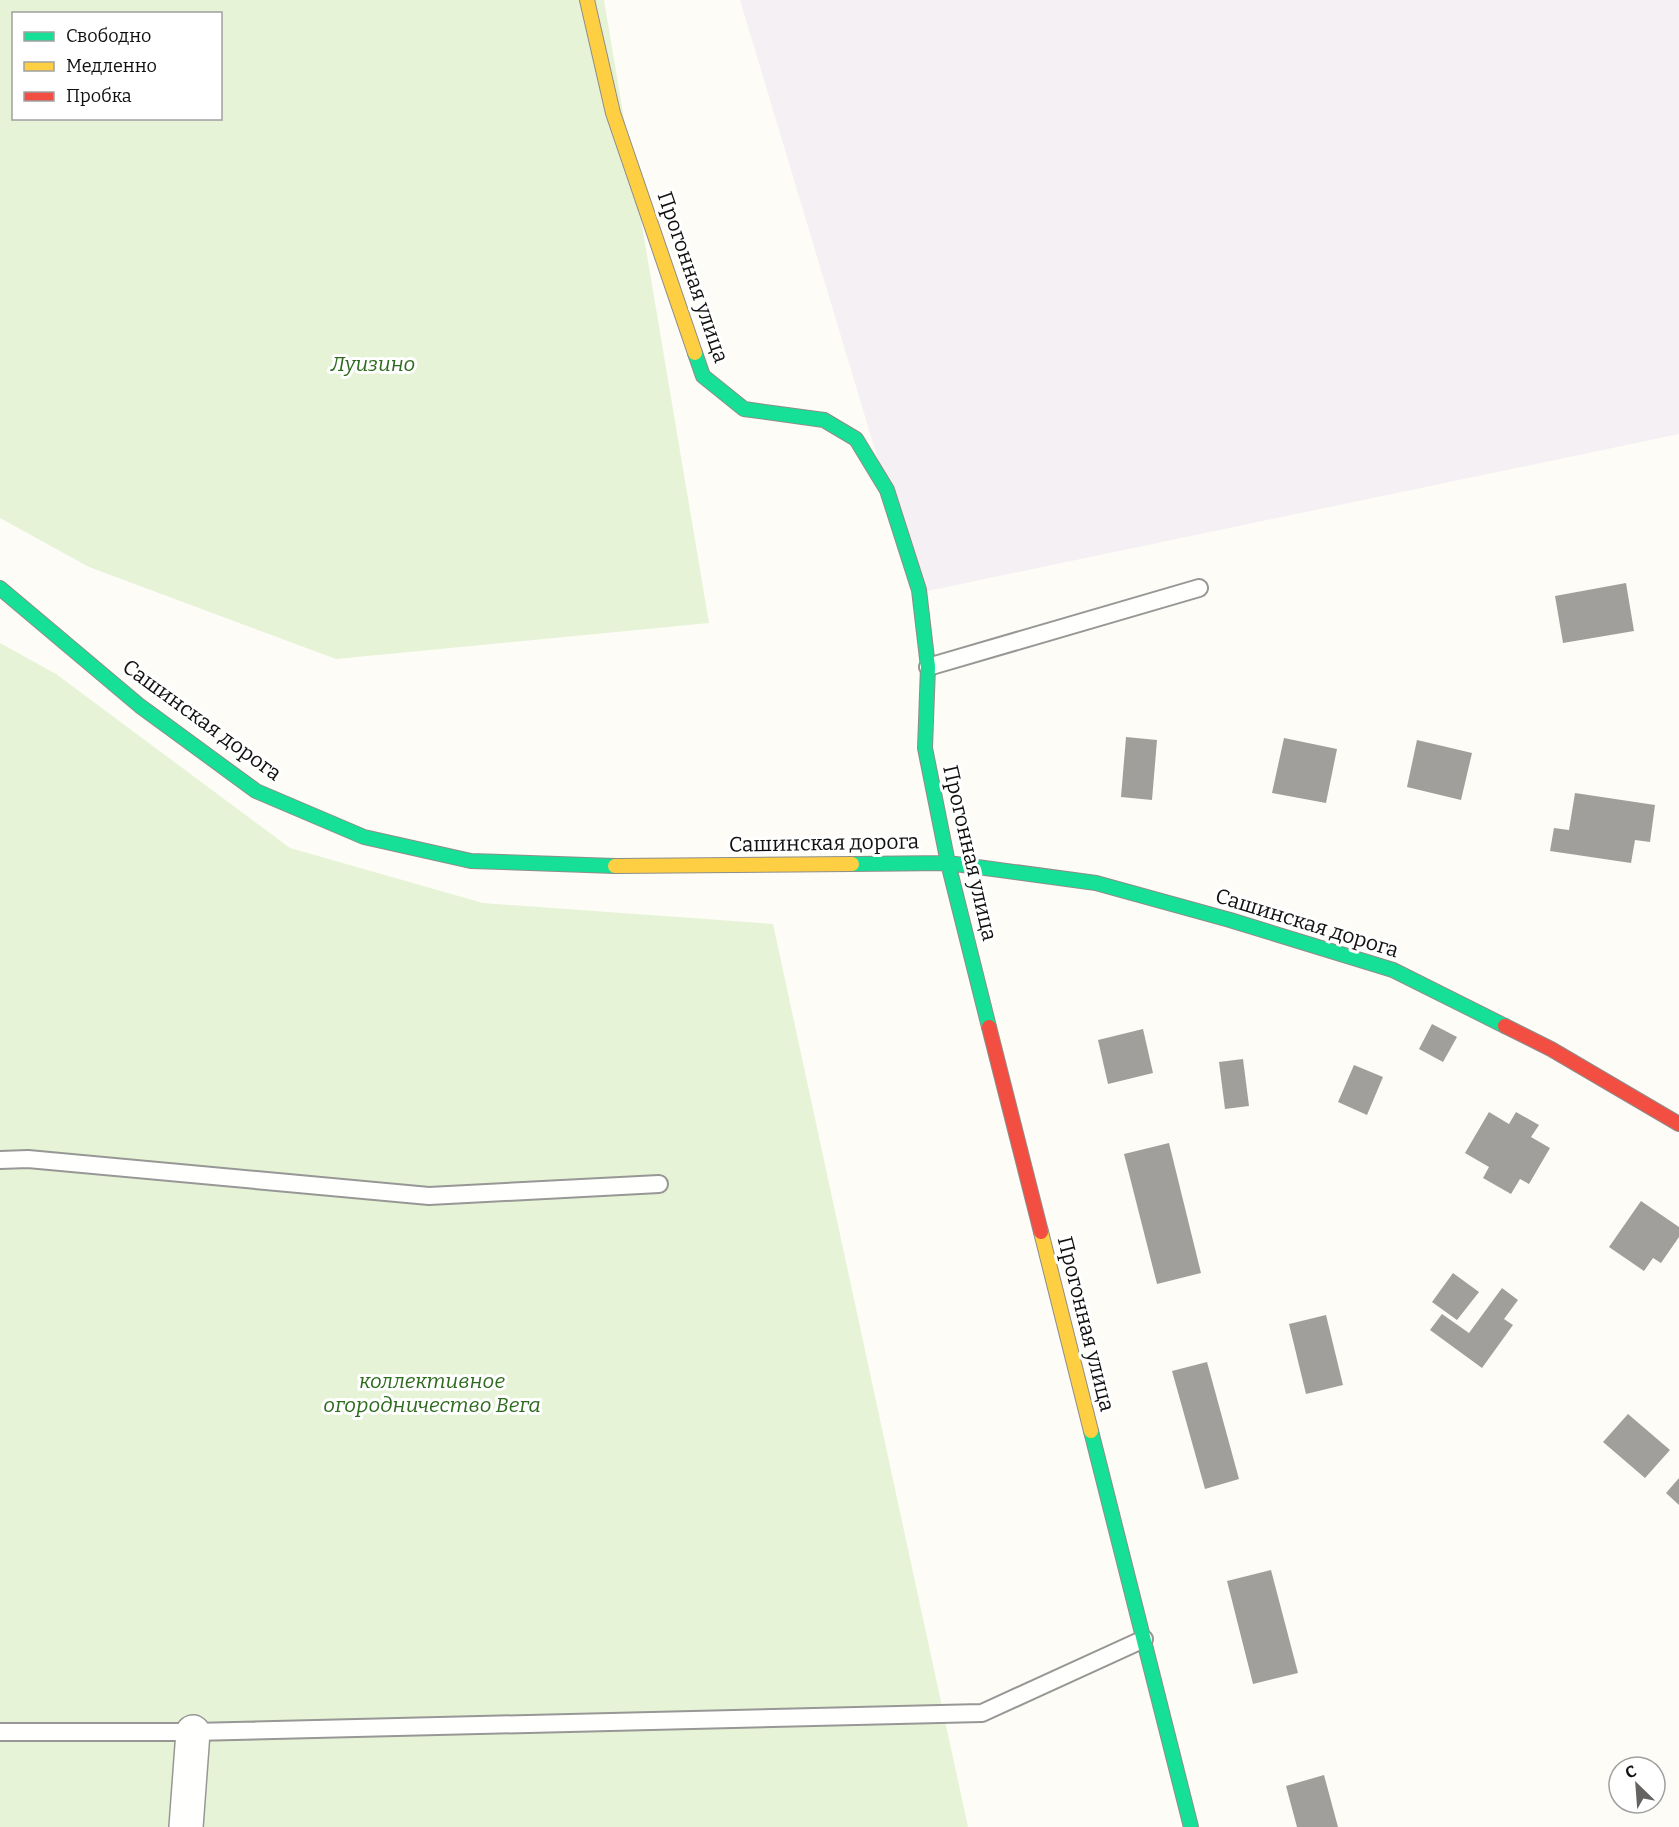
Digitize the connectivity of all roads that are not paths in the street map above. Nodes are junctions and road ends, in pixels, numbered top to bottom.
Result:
1 (587, 0) edge
2 (0, 588) edge
3 (1198, 588) dead end
4 (928, 667) junction
5 (948, 863) junction
6 (1679, 1124) edge
7 (0, 1160) edge
8 (659, 1184) dead end
9 (1144, 1639) junction
10 (0, 1732) edge
11 (193, 1732) junction
12 (186, 1827) edge
13 (1191, 1827) edge

1 - 4 street, Прогонная улица
2 - 5 street, Сашинская дорога
3 - 4 lane
4 - 5 street, Прогонная улица
5 - 6 street, Сашинская дорога
5 - 9 street, Прогонная улица
7 - 8 lane
9 - 11 lane
9 - 13 street, Прогонная улица
10 - 11 lane
11 - 12 street

